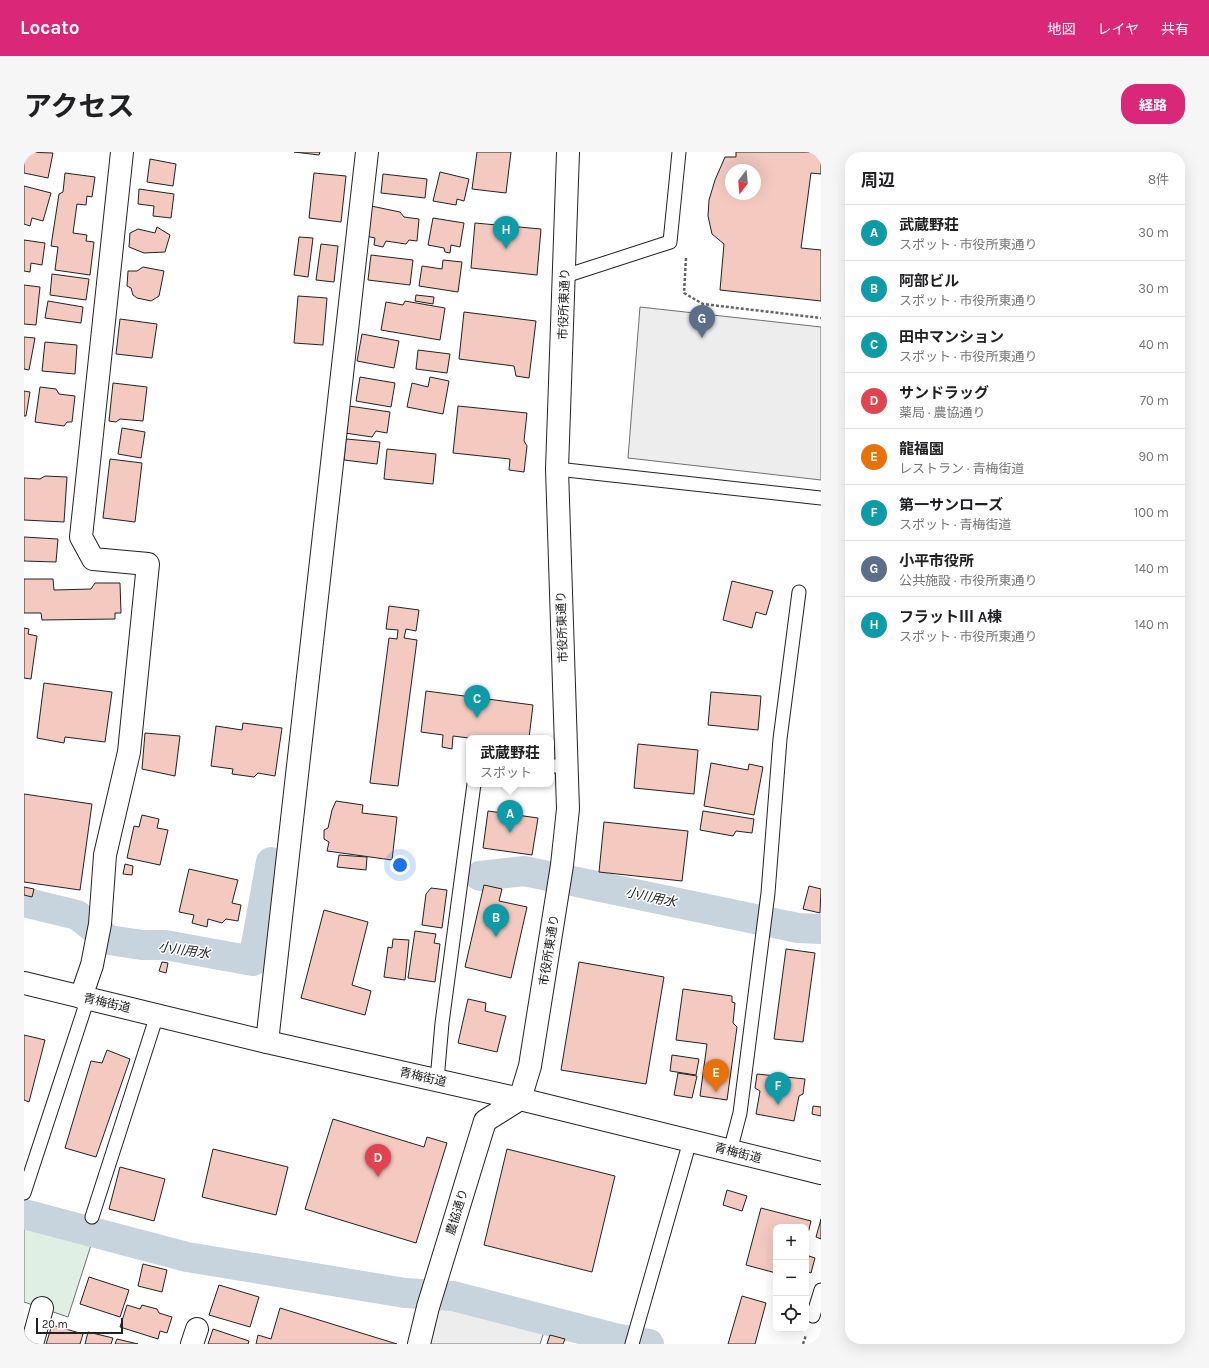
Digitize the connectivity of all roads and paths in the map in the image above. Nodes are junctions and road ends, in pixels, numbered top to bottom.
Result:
1 (122, 152) edge
2 (368, 152) edge
3 (568, 152) edge
4 (679, 152) edge
5 (686, 255) dead end
6 (565, 276) junction
7 (821, 318) edge
8 (557, 469) junction
9 (821, 498) edge
10 (799, 592) dead end
11 (559, 766) edge
12 (474, 787) edge
13 (24, 983) edge
14 (84, 998) junction
15 (157, 1015) junction
16 (267, 1042) junction
17 (438, 1080) junction
18 (520, 1099) junction
19 (690, 1141) junction
20 (730, 1151) junction
21 (821, 1173) edge
22 (24, 1193) edge
23 (92, 1217) dead end
24 (821, 1290) edge
25 (42, 1308) dead end
26 (813, 1316) dead end
27 (32, 1344) edge
28 (420, 1344) edge
29 (632, 1344) edge

1 - 14 street
2 - 16 street
3 - 6 street, 市役所東通り
4 - 6 lane
5 - 7 path
6 - 8 street, 市役所東通り
8 - 9 lane
8 - 11 street, 市役所東通り
10 - 20 lane
11 - 18 street, 市役所東通り
12 - 17 lane
13 - 14 street, 青梅街道
14 - 15 street, 青梅街道
14 - 22 lane
15 - 16 street, 青梅街道
15 - 23 lane
16 - 17 street, 青梅街道
17 - 18 street, 青梅街道
18 - 19 street, 青梅街道
18 - 28 street, 農協通り
19 - 20 street, 青梅街道
19 - 29 lane
20 - 21 street, 青梅街道
24 - 26 lane
25 - 27 street

